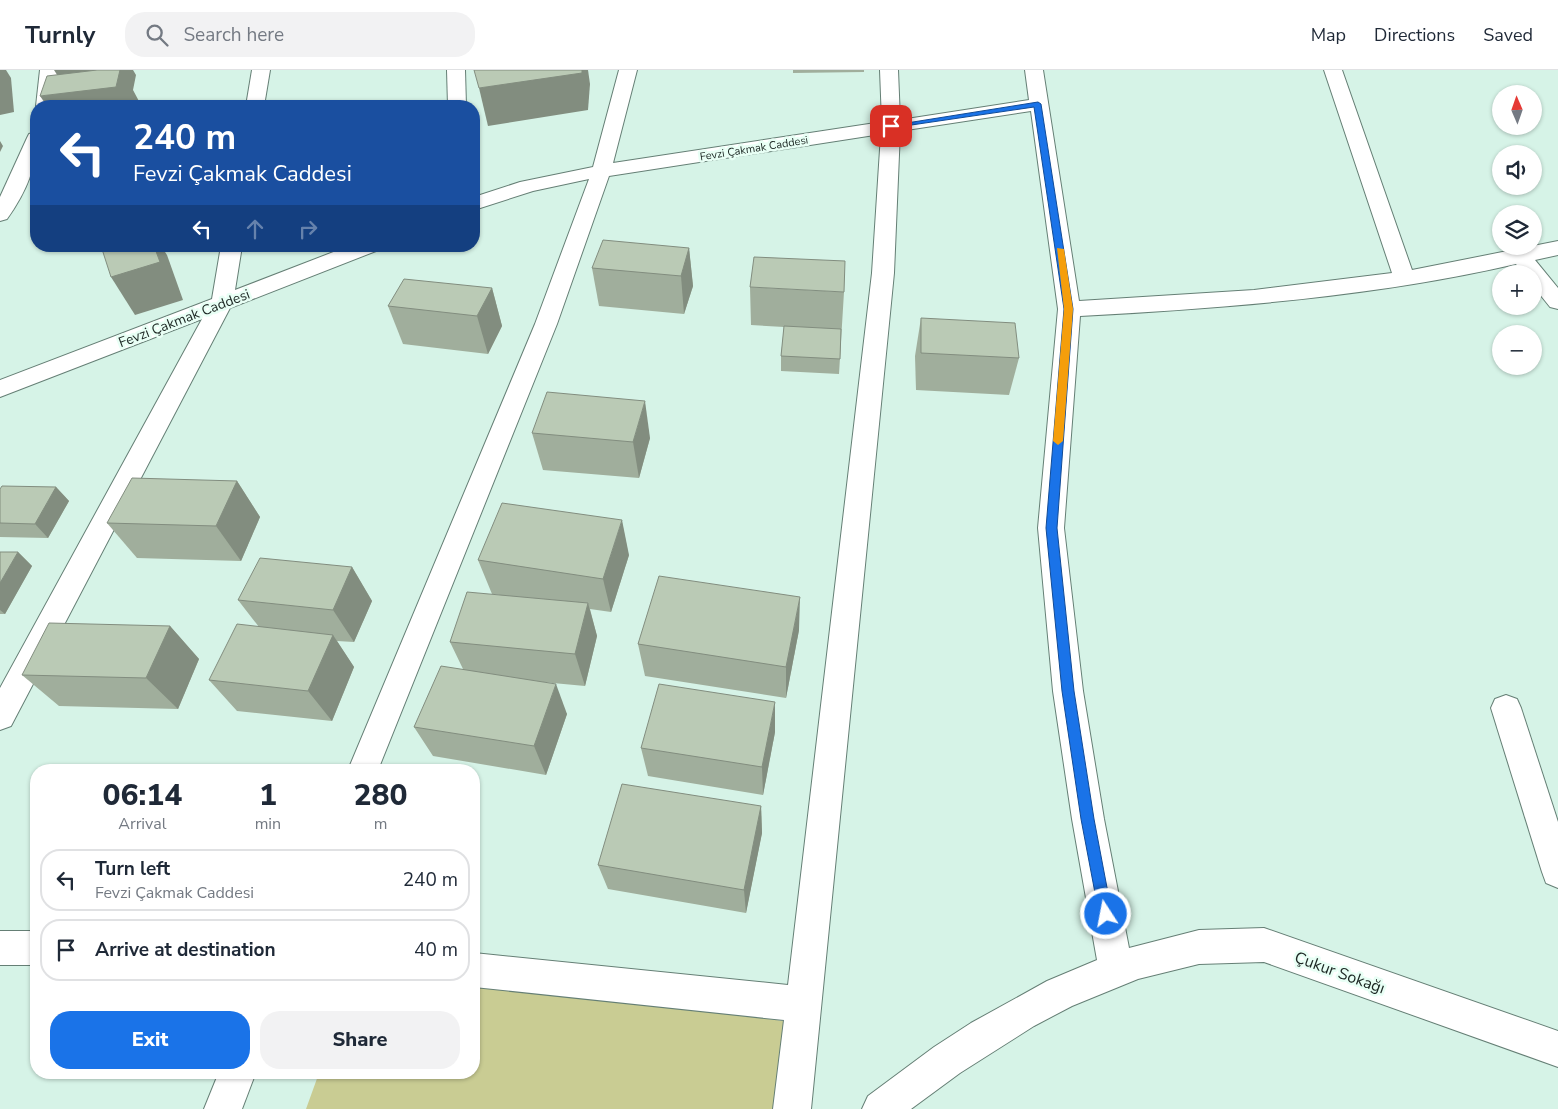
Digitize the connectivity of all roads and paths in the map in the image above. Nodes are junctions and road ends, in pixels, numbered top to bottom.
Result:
1 (48, 70) edge
2 (261, 70) edge
3 (456, 70) edge
4 (628, 70) edge
5 (889, 70) edge
6 (1034, 70) edge
7 (1333, 70) edge
8 (46, 100) edge
9 (256, 100) edge
10 (457, 100) edge
11 (1038, 104) junction
12 (891, 126) junction
13 (30, 153) edge
14 (601, 172) junction
15 (480, 202) edge
16 (0, 215) edge
17 (1558, 248) edge
18 (231, 252) edge
19 (353, 252) edge
20 (1521, 257) junction
21 (1404, 278) junction
22 (1558, 302) edge
23 (222, 303) junction
24 (1069, 309) junction
25 (0, 389) edge
26 (1506, 708) dead end
27 (0, 717) edge
28 (365, 764) edge
29 (1558, 872) edge
30 (0, 948) edge
31 (30, 948) edge
32 (1116, 970) junction
33 (480, 971) edge
34 (804, 1004) junction
35 (1558, 1049) edge
36 (235, 1079) edge
37 (222, 1109) edge
38 (792, 1109) edge
39 (881, 1109) edge

1 - 8 street
2 - 9 street
3 - 10 street
4 - 14 street
5 - 12 street
6 - 11 street
7 - 21 street
11 - 12 street, Fevzi Çakmak Caddesi
11 - 24 street
12 - 14 street, Fevzi Çakmak Caddesi
12 - 34 street
13 - 16 street
14 - 15 street, Fevzi Çakmak Caddesi
14 - 28 street
17 - 20 street
18 - 23 street
19 - 23 street, Fevzi Çakmak Caddesi
20 - 21 street
20 - 22 street
21 - 24 street
23 - 25 street, Fevzi Çakmak Caddesi
23 - 27 street
24 - 32 street
26 - 29 street
30 - 31 street
32 - 35 street, Çukur Sokağı
32 - 39 street, Çukur Sokağı
33 - 34 street
34 - 38 street
36 - 37 street

